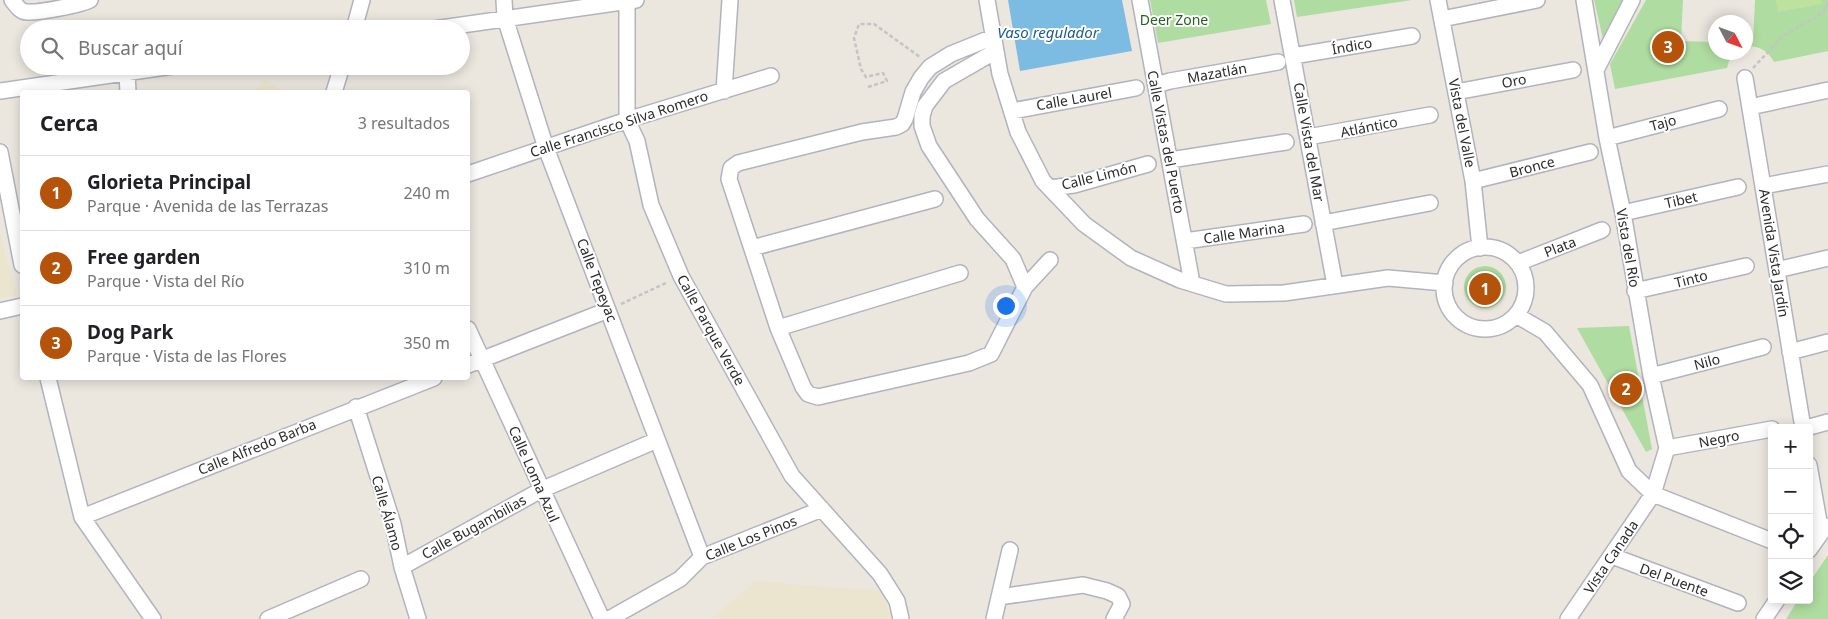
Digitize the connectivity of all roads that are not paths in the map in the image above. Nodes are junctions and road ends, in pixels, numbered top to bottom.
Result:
1 (12, 0) edge
2 (90, 0) edge
3 (362, 0) edge
4 (504, 0) edge
5 (630, 0) edge
6 (730, 0) edge
7 (987, 0) edge
8 (1140, 0) edge
9 (1282, 0) edge
10 (1438, 0) edge
11 (1537, 0) edge
12 (1584, 0) edge
13 (1632, 0) edge
14 (505, 18) junction
15 (1442, 19) junction
16 (356, 20) edge
17 (470, 23) edge
18 (1412, 36) dead end
19 (995, 44) junction
20 (1292, 56) junction
21 (1278, 62) dead end
22 (1573, 70) dead end
23 (1596, 70) junction
24 (113, 75) edge
25 (127, 75) edge
26 (339, 75) edge
27 (771, 76) dead end
28 (1745, 78) road end
29 (1156, 85) junction
30 (1136, 88) dead end
31 (128, 90) edge
32 (335, 90) edge
33 (1828, 90) edge
34 (0, 91) edge
35 (724, 91) junction
36 (1456, 92) junction
37 (1750, 107) junction
38 (1719, 109) dead end
39 (1012, 111) junction
40 (1430, 115) dead end
41 (627, 120) junction
42 (1308, 137) junction
43 (1607, 138) junction
44 (1286, 142) dead end
45 (546, 148) junction
46 (0, 152) edge
47 (1590, 152) dead end
48 (1170, 160) junction
49 (1148, 164) dead end
50 (470, 173) edge
51 (1828, 174) edge
52 (1473, 181) junction
53 (1763, 186) junction
54 (1738, 187) dead end
55 (1050, 188) junction
56 (935, 199) dead end
57 (1430, 203) dead end
58 (1623, 213) junction
59 (1323, 223) junction
60 (1304, 224) dead end
61 (1602, 230) dead end
62 (1185, 241) junction
63 (752, 248) junction
64 (1480, 248) junction
65 (20, 255) edge
66 (1828, 258) edge
67 (1050, 260) dead end
68 (1518, 263) junction
69 (1746, 266) dead end
70 (1777, 270) junction
71 (960, 274) dead end
72 (1192, 283) junction
73 (1444, 283) junction
74 (1336, 285) junction
75 (1026, 287) junction
76 (1635, 291) junction
77 (20, 306) edge
78 (608, 310) junction
79 (0, 311) edge
80 (1516, 315) junction
81 (778, 328) junction
82 (470, 333) edge
83 (1828, 342) edge
84 (1763, 347) dead end
85 (1790, 352) junction
86 (482, 359) junction
87 (470, 364) edge
88 (1650, 376) junction
89 (48, 380) edge
90 (429, 380) edge
91 (356, 407) junction
92 (1828, 422) edge
93 (1803, 424) edge
94 (1813, 426) edge
95 (1768, 430) edge
96 (658, 440) junction
97 (1667, 448) junction
98 (1810, 469) edge
99 (541, 490) junction
100 (1654, 494) junction
101 (822, 509) junction
102 (82, 517) junction
103 (1824, 528) edge
104 (1768, 539) edge
105 (1813, 544) edge
106 (1010, 550) dead end
107 (1612, 556) junction
108 (702, 557) junction
109 (402, 567) junction
110 (361, 579) dead end
111 (1000, 597) junction
112 (1738, 604) dead end
113 (1774, 604) edge
114 (153, 619) edge
115 (268, 619) edge
116 (418, 619) edge
117 (602, 619) edge
118 (608, 619) edge
119 (901, 619) edge
120 (994, 619) edge
121 (1114, 619) edge
122 (1568, 619) edge
123 (1764, 619) edge

1 - 2 street
3 - 16 street
4 - 14 street, Calle Tepeyac
5 - 14 street
5 - 41 street, Calle Parque Verde
6 - 35 street
7 - 19 street
8 - 29 street, Calle Vistas del Puerto
9 - 20 street, Calle Vista del Mar
10 - 15 street, Vista del Valle
11 - 15 street
12 - 23 street, Vista del Río
13 - 23 street
14 - 17 street
14 - 45 street, Calle Tepeyac
15 - 36 street, Vista del Valle
18 - 20 street, Índico
19 - 39 street
19 - 63 street
19 - 75 street
20 - 42 street, Calle Vista del Mar
21 - 29 street, Mazatlán
22 - 36 street, Oro
23 - 43 street, Vista del Río
24 - 34 street
25 - 31 street
26 - 32 street
27 - 35 street, Calle Francisco Silva Romero
28 - 37 street, Avenida Vista Jardín
29 - 48 street, Calle Vistas del Puerto
30 - 39 street, Calle Laurel
33 - 37 street
35 - 41 street, Calle Francisco Silva Romero
36 - 52 street, Vista del Valle
37 - 53 street, Avenida Vista Jardín
38 - 43 street, Tajo
39 - 55 street
40 - 42 street, Atlántico
41 - 45 street, Calle Francisco Silva Romero
41 - 101 street, Calle Parque Verde
42 - 59 street, Calle Vista del Mar
43 - 58 street, Vista del Río
44 - 48 street
45 - 50 street, Calle Francisco Silva Romero
45 - 78 street, Calle Tepeyac
46 - 65 street
47 - 52 street, Bronce
48 - 62 street, Calle Vistas del Puerto
49 - 55 street, Calle Limón
51 - 53 street
52 - 64 street, Vista del Valle
53 - 70 street, Avenida Vista Jardín
54 - 58 street, Tibet
55 - 72 street
56 - 63 street
57 - 59 street
58 - 76 street, Vista del Río
59 - 74 street, Calle Vista del Mar
60 - 62 street, Calle Marina
61 - 68 street, Plata
62 - 72 street, Calle Vistas del Puerto
63 - 81 street
64 - 68 street
64 - 73 street
66 - 70 street
67 - 75 street
68 - 80 street
69 - 76 street, Tinto
70 - 85 street, Avenida Vista Jardín
71 - 81 street
72 - 74 street
73 - 74 street
73 - 80 street
75 - 81 street
76 - 88 street, Vista del Río
77 - 79 street
78 - 86 street
78 - 96 street, Calle Tepeyac
80 - 100 street
82 - 86 street, Calle Loma Azul
83 - 85 street
84 - 88 street, Nilo
85 - 93 street, Avenida Vista Jardín
86 - 87 street
86 - 99 street, Calle Loma Azul
88 - 97 street, Vista del Río
89 - 102 street
90 - 91 street, Calle Alfredo Barba
91 - 102 street, Calle Alfredo Barba
91 - 109 street, Calle Álamo
92 - 94 street
95 - 97 street, Negro
96 - 99 street, Calle Bugambilias
96 - 108 street, Calle Tepeyac
97 - 100 street, Vista del Río
98 - 103 street
99 - 109 street, Calle Bugambilias
99 - 117 street, Calle Loma Azul
100 - 104 street
100 - 107 street, Vista Canada
101 - 108 street, Calle Los Pinos
101 - 119 street, Calle Parque Verde
102 - 114 street
103 - 105 street
106 - 111 street
107 - 112 street, Del Puente
107 - 122 street, Vista Canada
108 - 118 street, Calle Los Pinos
109 - 116 street, Calle Álamo
110 - 115 street
111 - 120 street
111 - 121 street
113 - 123 street

